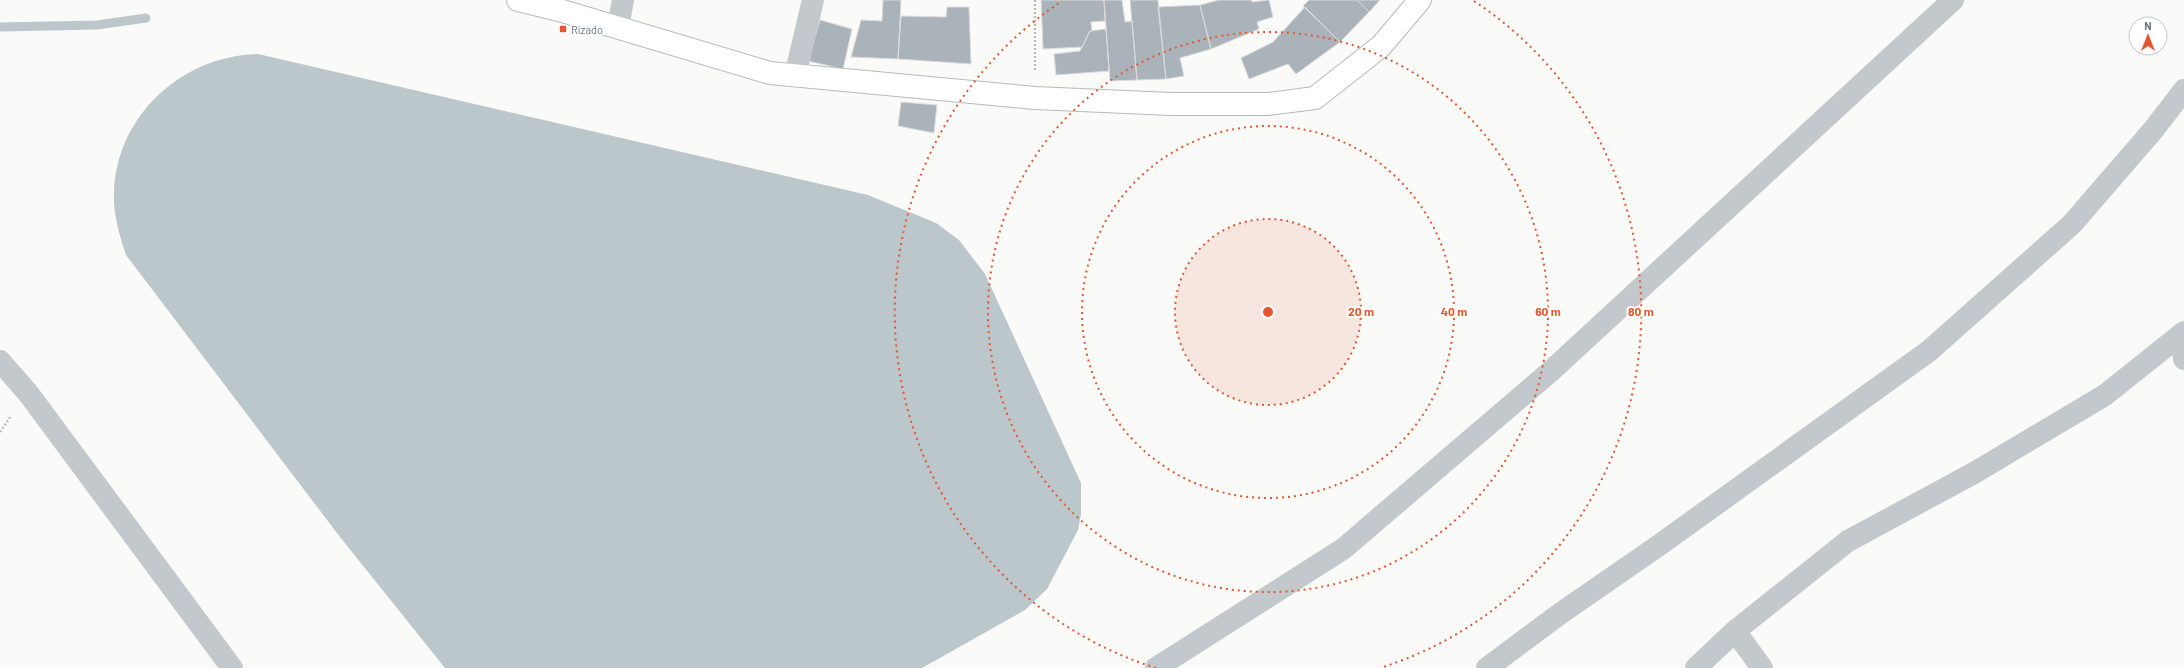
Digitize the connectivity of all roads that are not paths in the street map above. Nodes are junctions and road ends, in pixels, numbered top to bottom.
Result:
1 (518, 0) edge
2 (623, 0) edge
3 (813, 0) edge
4 (1420, 0) edge
5 (1952, 0) edge
6 (618, 27) junction
7 (795, 76) junction
8 (2184, 90) edge
9 (2182, 334) edge
10 (2184, 359) edge
11 (0, 361) edge
12 (1735, 631) junction
13 (232, 668) edge
14 (1156, 668) edge
15 (1487, 668) edge
16 (1696, 668) edge
17 (1762, 668) edge

1 - 6 main road
2 - 6 street
3 - 7 street
4 - 7 main road
5 - 14 street
6 - 7 main road
8 - 15 street
9 - 10 street
9 - 12 street
11 - 13 street
12 - 16 street
12 - 17 street

